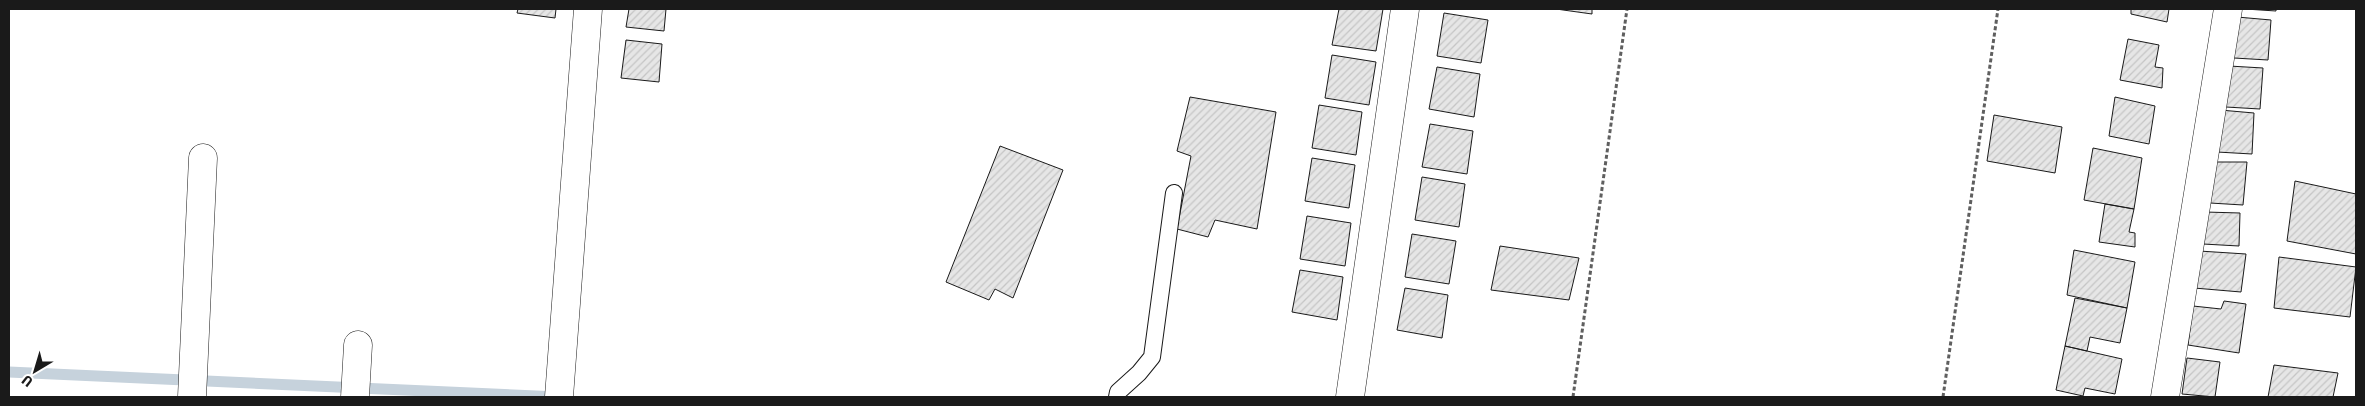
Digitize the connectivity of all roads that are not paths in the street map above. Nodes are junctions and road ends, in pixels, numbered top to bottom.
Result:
1 (588, 9) edge
2 (1406, 9) edge
3 (2228, 9) edge
4 (204, 158) dead end
5 (1174, 193) dead end
6 (358, 345) dead end
7 (1118, 395) edge
8 (192, 397) edge
9 (355, 397) edge
10 (559, 397) edge
11 (1350, 397) edge
12 (2165, 397) edge

1 - 10 street
2 - 11 street
3 - 12 street
4 - 8 street
5 - 7 lane
6 - 9 street

